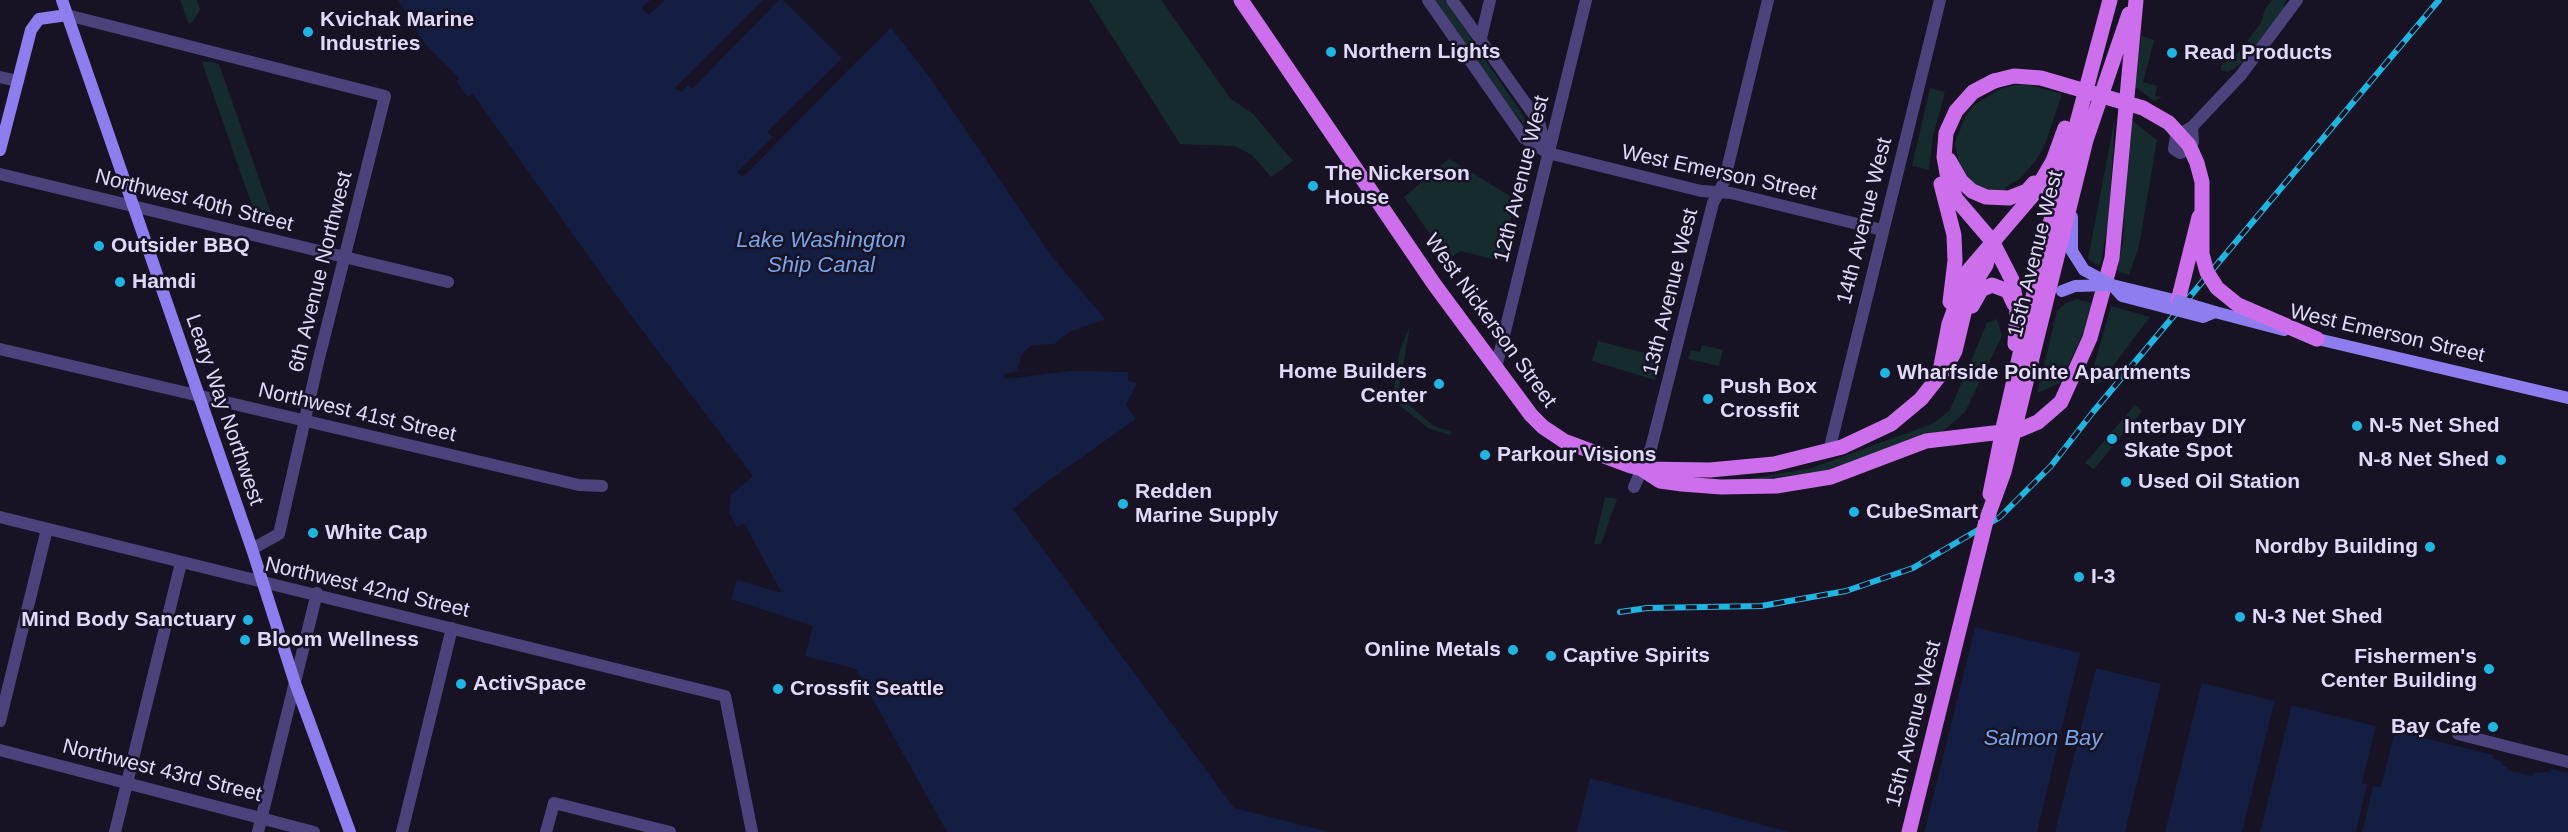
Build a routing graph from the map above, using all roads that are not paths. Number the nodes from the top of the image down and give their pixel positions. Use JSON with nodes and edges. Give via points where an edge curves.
{"nodes":[{"id":1,"x":62,"y":0,"type":"edge"},
{"id":2,"x":1241,"y":0,"type":"edge"},
{"id":3,"x":1428,"y":0,"type":"edge"},
{"id":4,"x":1452,"y":0,"type":"edge"},
{"id":5,"x":1490,"y":0,"type":"edge"},
{"id":6,"x":1586,"y":0,"type":"edge"},
{"id":7,"x":1768,"y":0,"type":"edge"},
{"id":8,"x":1940,"y":0,"type":"edge"},
{"id":9,"x":2110,"y":0,"type":"edge"},
{"id":10,"x":2135,"y":0,"type":"edge"},
{"id":11,"x":2297,"y":0,"type":"edge"},
{"id":12,"x":2289,"y":6,"type":"edge"},
{"id":13,"x":67,"y":15,"type":"junction"},
{"id":14,"x":2102,"y":30,"type":"junction"},
{"id":15,"x":1480,"y":42,"type":"junction"},
{"id":16,"x":0,"y":77,"type":"edge"},
{"id":17,"x":18,"y":81,"type":"junction"},
{"id":18,"x":2192,"y":127,"type":"dead end"},
{"id":19,"x":1945,"y":142,"type":"junction"},
{"id":20,"x":0,"y":150,"type":"edge"},
{"id":21,"x":1548,"y":153,"type":"junction"},
{"id":22,"x":2048,"y":170,"type":"junction"},
{"id":23,"x":0,"y":174,"type":"edge"},
{"id":24,"x":2075,"y":180,"type":"junction"},
{"id":25,"x":1718,"y":193,"type":"junction"},
{"id":26,"x":2203,"y":202,"type":"junction"},
{"id":27,"x":132,"y":205,"type":"junction"},
{"id":28,"x":1882,"y":230,"type":"junction"},
{"id":29,"x":1992,"y":241,"type":"junction"},
{"id":30,"x":345,"y":258,"type":"junction"},
{"id":31,"x":448,"y":282,"type":"dead end"},
{"id":32,"x":2112,"y":285,"type":"junction"},
{"id":33,"x":2178,"y":302,"type":"junction"},
{"id":34,"x":2215,"y":312,"type":"junction"},
{"id":35,"x":2017,"y":315,"type":"junction"},
{"id":36,"x":1956,"y":324,"type":"junction"},
{"id":37,"x":2040,"y":326,"type":"junction"},
{"id":38,"x":2317,"y":339,"type":"junction"},
{"id":39,"x":0,"y":349,"type":"edge"},
{"id":40,"x":2021,"y":360,"type":"junction"},
{"id":41,"x":1496,"y":368,"type":"junction"},
{"id":42,"x":199,"y":396,"type":"junction"},
{"id":43,"x":2568,"y":398,"type":"edge"},
{"id":44,"x":305,"y":422,"type":"junction"},
{"id":45,"x":1829,"y":451,"type":"junction"},
{"id":46,"x":1642,"y":469,"type":"junction"},
{"id":47,"x":602,"y":486,"type":"dead end"},
{"id":48,"x":1634,"y":487,"type":"dead end"},
{"id":49,"x":0,"y":517,"type":"edge"},
{"id":50,"x":1986,"y":521,"type":"junction"},
{"id":51,"x":46,"y":529,"type":"junction"},
{"id":52,"x":252,"y":549,"type":"junction"},
{"id":53,"x":181,"y":563,"type":"junction"},
{"id":54,"x":262,"y":584,"type":"junction"},
{"id":55,"x":317,"y":593,"type":"junction"},
{"id":56,"x":452,"y":628,"type":"junction"},
{"id":57,"x":295,"y":683,"type":"junction"},
{"id":58,"x":0,"y":721,"type":"edge"},
{"id":59,"x":2458,"y":734,"type":"dead end"},
{"id":60,"x":0,"y":750,"type":"edge"},
{"id":61,"x":2568,"y":762,"type":"edge"},
{"id":62,"x":127,"y":782,"type":"junction"},
{"id":63,"x":262,"y":817,"type":"junction"},
{"id":64,"x":115,"y":832,"type":"edge"},
{"id":65,"x":258,"y":832,"type":"edge"},
{"id":66,"x":314,"y":832,"type":"edge"},
{"id":67,"x":350,"y":832,"type":"edge"},
{"id":68,"x":402,"y":832,"type":"edge"},
{"id":69,"x":546,"y":832,"type":"edge"},
{"id":70,"x":670,"y":832,"type":"edge"},
{"id":71,"x":752,"y":832,"type":"edge"},
{"id":72,"x":1909,"y":832,"type":"edge"}],
"edges":[{"from":1,"to":13,"type":"main road","name":"Leary Way Northwest"},
{"from":2,"to":41,"type":"main road","name":"West Nickerson Street","via":[[1434,284]]},
{"from":3,"to":21,"type":"street","name":"West Emerson Street","via":[[1524,138]]},
{"from":4,"to":15,"type":"street"},
{"from":5,"to":15,"type":"street"},
{"from":6,"to":21,"type":"street","name":"12th Avenue West"},
{"from":7,"to":25,"type":"street","name":"13th Avenue West","via":[[1724,182]]},
{"from":8,"to":28,"type":"street","name":"14th Avenue West"},
{"from":9,"to":14,"type":"main road","name":"15th Avenue West"},
{"from":10,"to":24,"type":"main road","name":"15th Avenue West"},
{"from":10,"to":46,"type":"main road","via":[[2112,258],[2090,338],[2061,402],[2038,422],[2019,430],[1926,441],[1831,477],[1776,486],[1682,484],[1660,481]]},
{"from":11,"to":12,"type":"street"},
{"from":12,"to":18,"type":"street","via":[[2257,56]]},
{"from":13,"to":17,"type":"main road","via":[[39,19],[35,24]]},
{"from":13,"to":27,"type":"main road","name":"Leary Way Northwest"},
{"from":13,"to":30,"type":"street","name":"6th Avenue Northwest","via":[[384,96]]},
{"from":14,"to":22,"type":"main road"},
{"from":14,"to":40,"type":"main road","name":"15th Avenue West","via":[[2048,231]]},
{"from":15,"to":21,"type":"street","via":[[1539,122]]},
{"from":16,"to":17,"type":"street"},
{"from":17,"to":20,"type":"main road"},
{"from":19,"to":22,"type":"main road","via":[[1961,181],[1986,197],[2018,195]]},
{"from":19,"to":26,"type":"main road","bridge":true,"via":[[1959,106],[1973,93],[1994,81],[2014,76],[2041,78],[2161,117],[2183,137],[2193,154],[2200,172]]},
{"from":19,"to":29,"type":"main road","via":[[1946,172],[1953,193]]},
{"from":19,"to":36,"type":"main road","via":[[1940,162],[1941,184],[1955,253]]},
{"from":21,"to":25,"type":"street","name":"West Emerson Street"},
{"from":21,"to":41,"type":"street","name":"12th Avenue West"},
{"from":22,"to":29,"type":"main road","via":[[2028,201]]},
{"from":23,"to":27,"type":"street","name":"Northwest 40th Street"},
{"from":24,"to":32,"type":"main road","name":"West Emerson Street","bridge":true,"via":[[2072,251],[2084,270]]},
{"from":24,"to":37,"type":"main road","name":"15th Avenue West"},
{"from":25,"to":28,"type":"street","name":"West Emerson Street"},
{"from":25,"to":46,"type":"street","name":"13th Avenue West","via":[[1651,448]]},
{"from":26,"to":33,"type":"main road","bridge":true},
{"from":26,"to":38,"type":"main road","bridge":true,"via":[[2202,254],[2217,288],[2238,305]]},
{"from":27,"to":30,"type":"street","name":"Northwest 40th Street"},
{"from":27,"to":42,"type":"main road","name":"Leary Way Northwest"},
{"from":28,"to":45,"type":"street","name":"14th Avenue West"},
{"from":29,"to":35,"type":"main road","via":[[2012,280]]},
{"from":29,"to":36,"type":"main road","via":[[1968,271]]},
{"from":30,"to":31,"type":"street","name":"Northwest 40th Street"},
{"from":30,"to":44,"type":"street","name":"6th Avenue Northwest"},
{"from":32,"to":33,"type":"main road","name":"West Emerson Street"},
{"from":32,"to":34,"type":"main road","name":"West Emerson Street","bridge":true,"via":[[2122,296],[2164,308],[2203,317]]},
{"from":32,"to":37,"type":"main road","name":"West Emerson Street","bridge":true,"via":[[2075,286],[2062,291],[2048,306]]},
{"from":33,"to":34,"type":"main road","name":"West Emerson Street","bridge":true},
{"from":34,"to":38,"type":"main road","name":"West Emerson Street","bridge":true},
{"from":35,"to":36,"type":"main road","via":[[2008,291],[1992,285],[1977,294]]},
{"from":35,"to":40,"type":"main road"},
{"from":36,"to":45,"type":"main road","name":"West Nickerson Street","via":[[1939,376],[1922,399],[1891,424]]},
{"from":37,"to":40,"type":"main road","name":"15th Avenue West"},
{"from":38,"to":43,"type":"main road","name":"West Emerson Street"},
{"from":39,"to":42,"type":"street","name":"Northwest 41st Street"},
{"from":40,"to":50,"type":"main road","name":"15th Avenue West","bridge":true,"via":[[1993,470]]},
{"from":40,"to":50,"type":"main road","name":"15th Avenue West","bridge":true,"via":[[2004,472]]},
{"from":41,"to":46,"type":"main road","name":"West Nickerson Street","via":[[1542,427],[1586,451]]},
{"from":42,"to":44,"type":"street","name":"Northwest 41st Street"},
{"from":42,"to":52,"type":"main road","name":"Leary Way Northwest"},
{"from":44,"to":47,"type":"street","name":"Northwest 41st Street"},
{"from":44,"to":52,"type":"street","name":"6th Avenue Northwest","via":[[279,534]]},
{"from":45,"to":46,"type":"main road","name":"West Nickerson Street","via":[[1736,469]]},
{"from":46,"to":48,"type":"street","name":"13th Avenue West"},
{"from":49,"to":51,"type":"street","name":"Northwest 42nd Street"},
{"from":50,"to":72,"type":"main road","name":"15th Avenue West","bridge":true},
{"from":51,"to":53,"type":"street","name":"Northwest 42nd Street"},
{"from":51,"to":58,"type":"street"},
{"from":52,"to":54,"type":"main road","name":"Leary Way Northwest"},
{"from":53,"to":54,"type":"street","name":"Northwest 42nd Street"},
{"from":53,"to":62,"type":"street"},
{"from":54,"to":55,"type":"street","name":"Northwest 42nd Street"},
{"from":54,"to":57,"type":"main road","name":"Leary Way Northwest"},
{"from":55,"to":56,"type":"street","name":"Northwest 42nd Street"},
{"from":55,"to":57,"type":"street"},
{"from":56,"to":68,"type":"street"},
{"from":56,"to":71,"type":"street","name":"Northwest 42nd Street","via":[[725,696]]},
{"from":57,"to":63,"type":"street"},
{"from":57,"to":67,"type":"main road","name":"Leary Way Northwest"},
{"from":59,"to":61,"type":"street"},
{"from":60,"to":62,"type":"street","name":"Northwest 43rd Street"},
{"from":62,"to":63,"type":"street","name":"Northwest 43rd Street"},
{"from":62,"to":64,"type":"street"},
{"from":63,"to":65,"type":"street"},
{"from":63,"to":66,"type":"street","name":"Northwest 43rd Street"},
{"from":69,"to":70,"type":"street","via":[[554,803]]}]}
